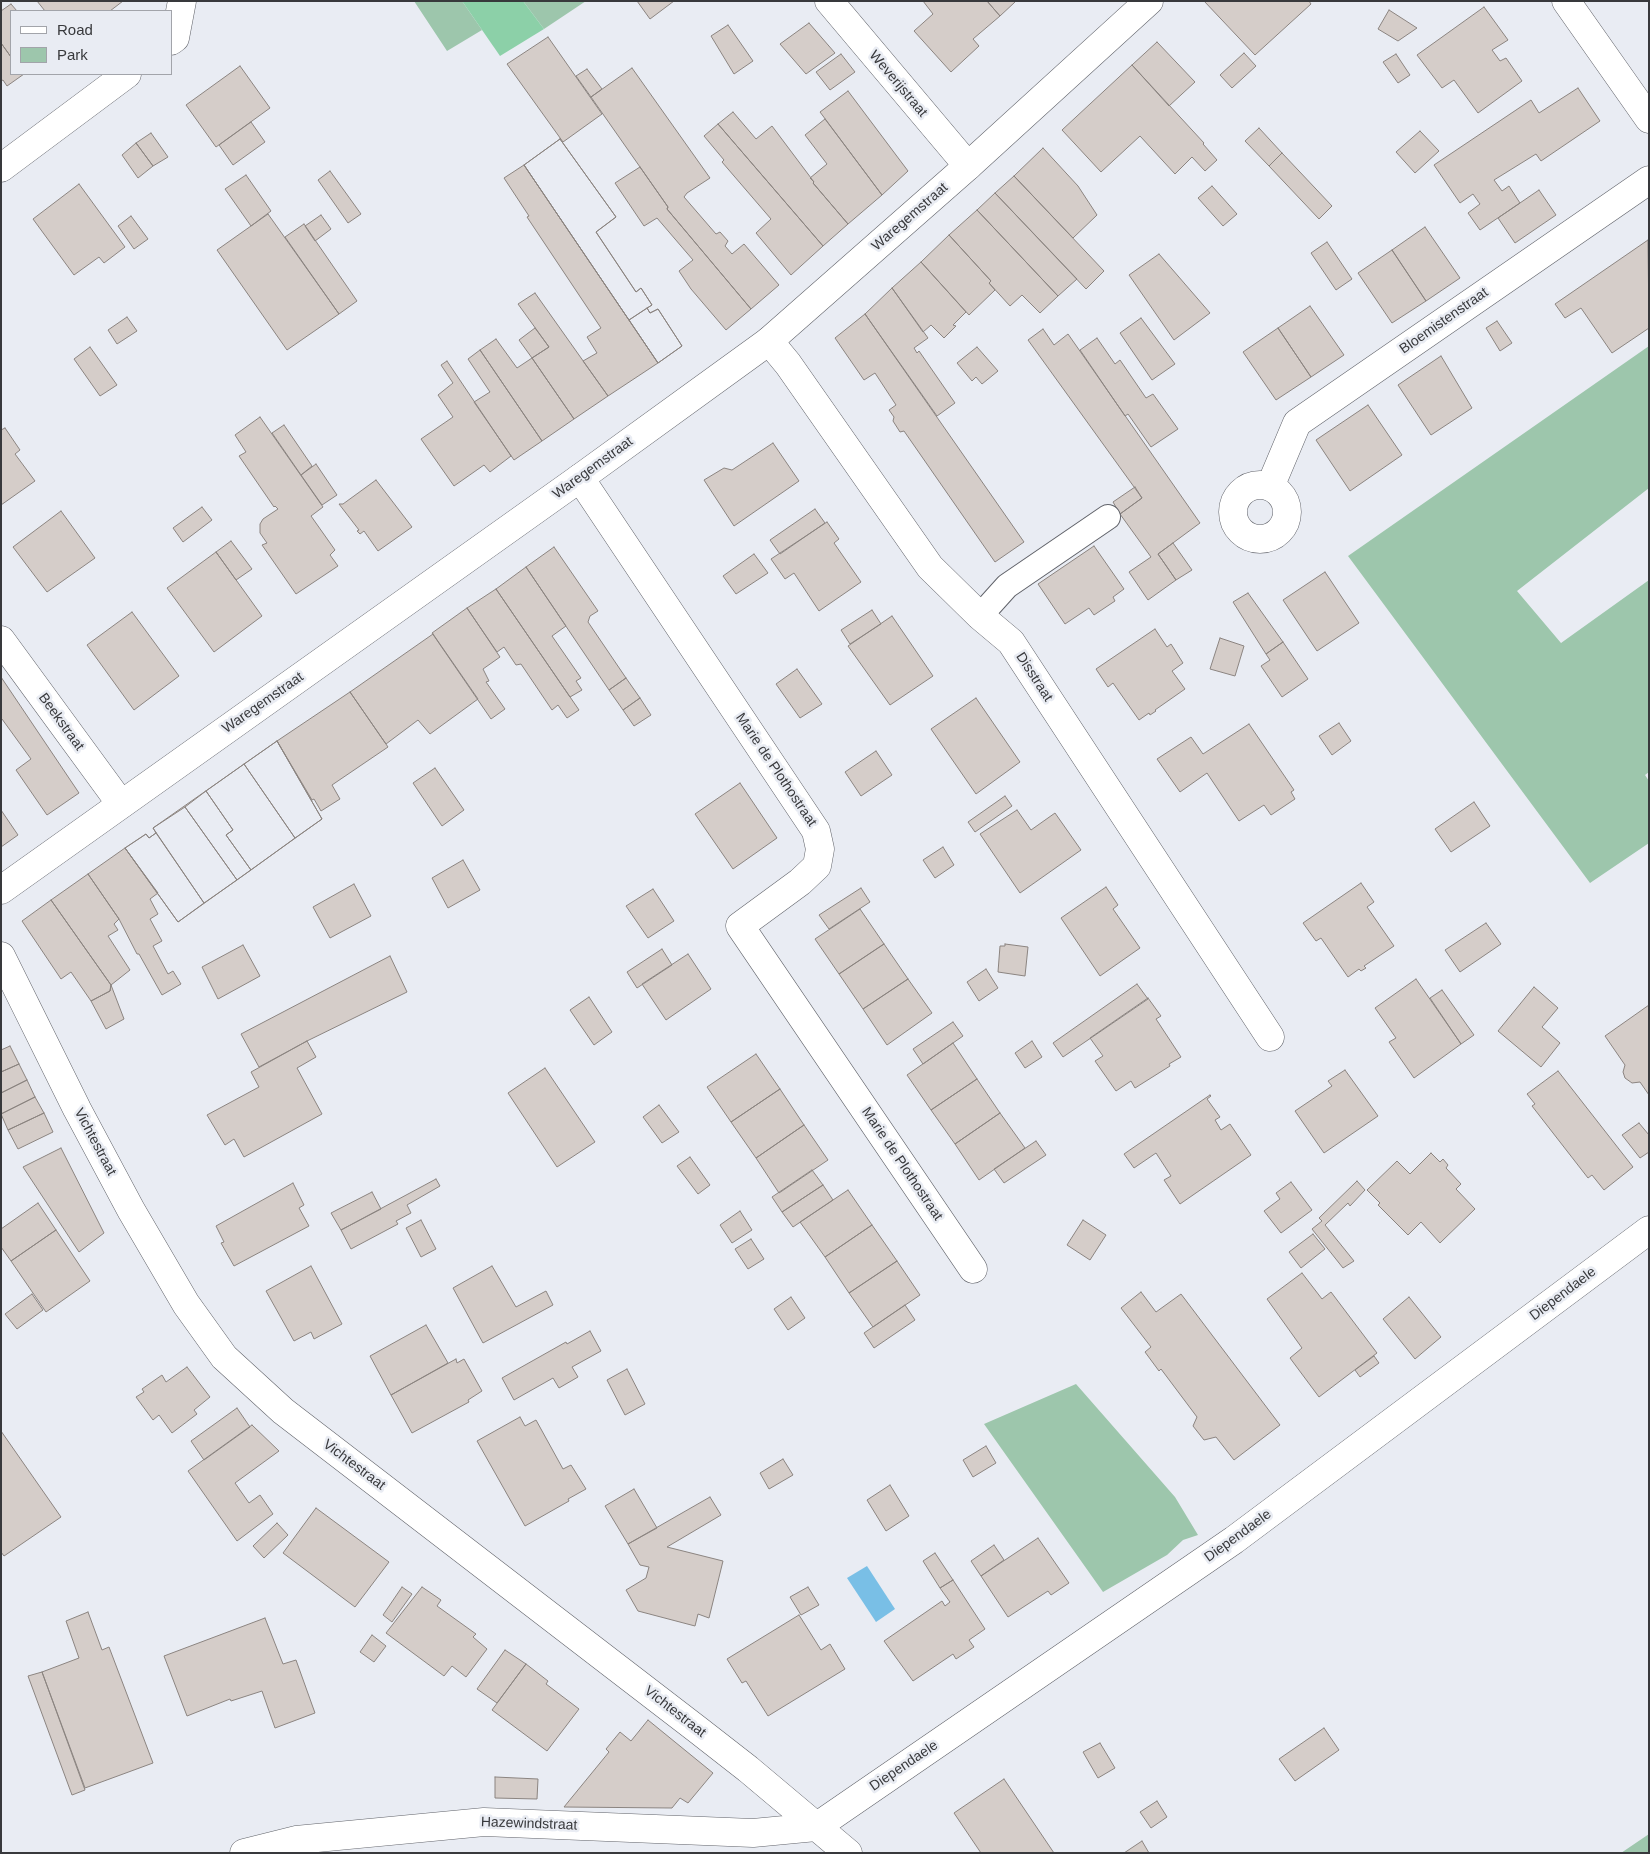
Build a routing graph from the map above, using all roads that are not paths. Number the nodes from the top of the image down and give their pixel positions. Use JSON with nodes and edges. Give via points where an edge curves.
{"nodes":[{"id":1,"x":182,"y":1,"type":"edge"},
{"id":2,"x":829,"y":1,"type":"edge"},
{"id":3,"x":1148,"y":1,"type":"edge"},
{"id":4,"x":1566,"y":1,"type":"edge"},
{"id":5,"x":172,"y":40,"type":"edge"},
{"id":6,"x":127,"y":75,"type":"edge"},
{"id":7,"x":1649,"y":119,"type":"edge"},
{"id":8,"x":968,"y":166,"type":"junction"},
{"id":9,"x":1,"y":168,"type":"edge"},
{"id":10,"x":1649,"y":180,"type":"edge"},
{"id":11,"x":768,"y":340,"type":"junction"},
{"id":12,"x":580,"y":478,"type":"junction"},
{"id":13,"x":1270,"y":487,"type":"dead end"},
{"id":14,"x":1108,"y":517,"type":"dead end"},
{"id":15,"x":980,"y":616,"type":"junction"},
{"id":16,"x":1,"y":640,"type":"edge"},
{"id":17,"x":121,"y":804,"type":"junction"},
{"id":18,"x":1,"y":890,"type":"edge"},
{"id":19,"x":1,"y":956,"type":"edge"},
{"id":20,"x":1270,"y":1037,"type":"dead end"},
{"id":21,"x":1649,"y":1230,"type":"edge"},
{"id":22,"x":973,"y":1269,"type":"dead end"},
{"id":23,"x":816,"y":1827,"type":"junction"},
{"id":24,"x":244,"y":1853,"type":"edge"},
{"id":25,"x":848,"y":1853,"type":"edge"}],
"edges":[{"from":1,"to":5,"type":"street"},
{"from":2,"to":8,"type":"street","name":"Weverijstraat"},
{"from":3,"to":8,"type":"street","name":"Waregemstraat"},
{"from":4,"to":7,"type":"street"},
{"from":6,"to":9,"type":"street"},
{"from":8,"to":11,"type":"street","name":"Waregemstraat"},
{"from":10,"to":13,"type":"street","name":"Bloemistenstraat","via":[[1297,423]]},
{"from":11,"to":12,"type":"street","name":"Waregemstraat"},
{"from":11,"to":15,"type":"street","name":"Disstraat","via":[[930,567]]},
{"from":12,"to":17,"type":"street","name":"Waregemstraat"},
{"from":12,"to":22,"type":"street","name":"Marie de Plothostraat","via":[[816,831],[820,849],[817,866],[740,926]]},
{"from":14,"to":15,"type":"lane","via":[[1007,586]]},
{"from":15,"to":20,"type":"street","name":"Disstraat","via":[[1011,642]]},
{"from":16,"to":17,"type":"street","name":"Beekstraat"},
{"from":17,"to":18,"type":"street","name":"Waregemstraat"},
{"from":19,"to":23,"type":"street","name":"Vichtestraat","via":[[131,1210],[186,1304],[224,1357],[283,1411],[705,1735]]},
{"from":21,"to":23,"type":"street","name":"Diependaele","via":[[1234,1540]]},
{"from":23,"to":24,"type":"street","name":"Hazewindstraat","via":[[753,1833],[484,1822],[296,1840]]},
{"from":23,"to":25,"type":"street","name":"Vichtestraat"}]}
